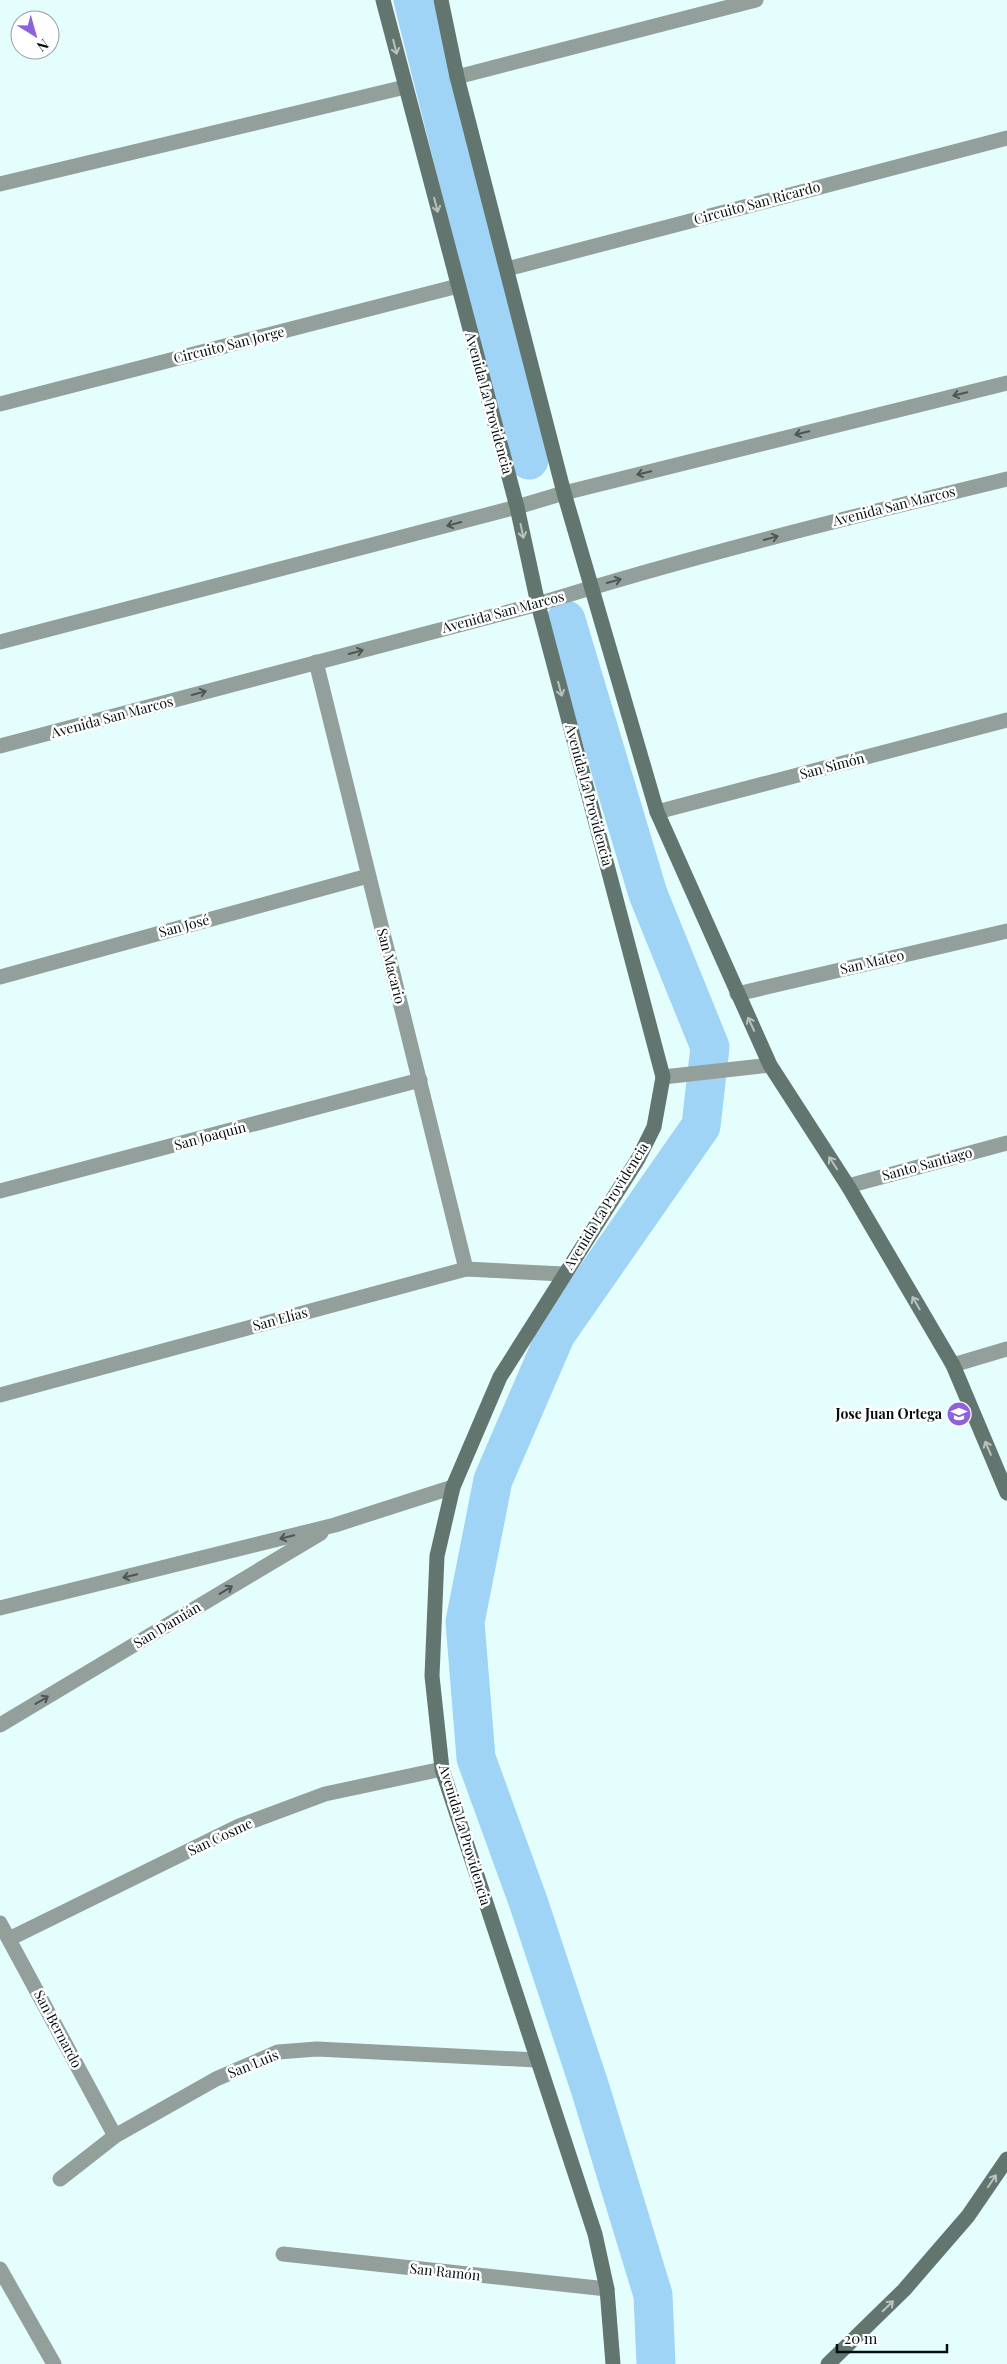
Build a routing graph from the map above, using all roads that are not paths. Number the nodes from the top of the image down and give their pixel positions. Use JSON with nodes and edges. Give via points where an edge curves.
{"nodes":[{"id":1,"x":383,"y":0,"type":"edge"},
{"id":2,"x":441,"y":0,"type":"edge"},
{"id":3,"x":756,"y":0,"type":"edge"},
{"id":4,"x":458,"y":77,"type":"junction"},
{"id":5,"x":405,"y":88,"type":"junction"},
{"id":6,"x":1007,"y":138,"type":"edge"},
{"id":7,"x":0,"y":184,"type":"edge"},
{"id":8,"x":507,"y":269,"type":"junction"},
{"id":9,"x":458,"y":286,"type":"junction"},
{"id":10,"x":1007,"y":382,"type":"edge"},
{"id":11,"x":0,"y":404,"type":"edge"},
{"id":12,"x":1007,"y":479,"type":"edge"},
{"id":13,"x":564,"y":492,"type":"junction"},
{"id":14,"x":517,"y":507,"type":"junction"},
{"id":15,"x":593,"y":587,"type":"junction"},
{"id":16,"x":538,"y":604,"type":"junction"},
{"id":17,"x":0,"y":642,"type":"edge"},
{"id":18,"x":316,"y":662,"type":"junction"},
{"id":19,"x":1007,"y":720,"type":"edge"},
{"id":20,"x":0,"y":746,"type":"edge"},
{"id":21,"x":658,"y":812,"type":"junction"},
{"id":22,"x":368,"y":876,"type":"junction"},
{"id":23,"x":1007,"y":931,"type":"edge"},
{"id":24,"x":0,"y":976,"type":"edge"},
{"id":25,"x":737,"y":994,"type":"junction"},
{"id":26,"x":770,"y":1065,"type":"junction"},
{"id":27,"x":663,"y":1077,"type":"junction"},
{"id":28,"x":420,"y":1080,"type":"junction"},
{"id":29,"x":1007,"y":1143,"type":"edge"},
{"id":30,"x":848,"y":1186,"type":"junction"},
{"id":31,"x":0,"y":1191,"type":"edge"},
{"id":32,"x":466,"y":1269,"type":"junction"},
{"id":33,"x":563,"y":1274,"type":"junction"},
{"id":34,"x":1007,"y":1349,"type":"edge"},
{"id":35,"x":953,"y":1365,"type":"junction"},
{"id":36,"x":0,"y":1395,"type":"edge"},
{"id":37,"x":452,"y":1487,"type":"junction"},
{"id":38,"x":1007,"y":1493,"type":"edge"},
{"id":39,"x":335,"y":1525,"type":"junction"},
{"id":40,"x":0,"y":1608,"type":"edge"},
{"id":41,"x":0,"y":1725,"type":"edge"},
{"id":42,"x":442,"y":1770,"type":"junction"},
{"id":43,"x":0,"y":1923,"type":"edge"},
{"id":44,"x":9,"y":1938,"type":"junction"},
{"id":45,"x":536,"y":2060,"type":"junction"},
{"id":46,"x":116,"y":2136,"type":"junction"},
{"id":47,"x":1007,"y":2159,"type":"edge"},
{"id":48,"x":60,"y":2178,"type":"dead end"},
{"id":49,"x":283,"y":2254,"type":"dead end"},
{"id":50,"x":0,"y":2269,"type":"edge"},
{"id":51,"x":607,"y":2289,"type":"junction"},
{"id":52,"x":54,"y":2364,"type":"edge"},
{"id":53,"x":613,"y":2364,"type":"edge"},
{"id":54,"x":828,"y":2364,"type":"edge"}],
"edges":[{"from":1,"to":5,"type":"street","name":"Avenida La Providencia","one_way":true},
{"from":2,"to":4,"type":"street"},
{"from":3,"to":4,"type":"street"},
{"from":4,"to":8,"type":"street"},
{"from":5,"to":7,"type":"street"},
{"from":5,"to":9,"type":"street","name":"Avenida La Providencia","one_way":true},
{"from":6,"to":8,"type":"street","name":"Circuito San Ricardo"},
{"from":8,"to":13,"type":"street"},
{"from":9,"to":11,"type":"street","name":"Circuito San Jorge"},
{"from":9,"to":14,"type":"street","name":"Avenida La Providencia"},
{"from":10,"to":13,"type":"street","one_way":true},
{"from":15,"to":12,"type":"street","name":"Avenida San Marcos","one_way":true,"via":[[832,521]]},
{"from":13,"to":14,"type":"street"},
{"from":13,"to":15,"type":"street"},
{"from":14,"to":16,"type":"street","name":"Avenida La Providencia","one_way":true},
{"from":14,"to":17,"type":"street","one_way":true},
{"from":15,"to":16,"type":"street","name":"Avenida San Marcos"},
{"from":15,"to":21,"type":"street"},
{"from":18,"to":16,"type":"street","name":"Avenida San Marcos","one_way":true},
{"from":16,"to":27,"type":"street","name":"Avenida La Providencia","one_way":true},
{"from":20,"to":18,"type":"street","name":"Avenida San Marcos","one_way":true},
{"from":18,"to":22,"type":"street","name":"San Macario"},
{"from":19,"to":21,"type":"street","name":"San Simón"},
{"from":21,"to":25,"type":"street"},
{"from":22,"to":24,"type":"street","name":"San José"},
{"from":22,"to":28,"type":"street","name":"San Macario"},
{"from":23,"to":25,"type":"street","name":"San Mateo"},
{"from":26,"to":25,"type":"street","one_way":true},
{"from":26,"to":27,"type":"street"},
{"from":30,"to":26,"type":"street","one_way":true},
{"from":27,"to":33,"type":"street","name":"Avenida La Providencia","via":[[654,1127],[638,1159]]},
{"from":28,"to":31,"type":"street","name":"San Joaquín"},
{"from":28,"to":32,"type":"street","name":"San Macario"},
{"from":29,"to":30,"type":"street","name":"Santo Santiago"},
{"from":35,"to":30,"type":"street","one_way":true},
{"from":32,"to":33,"type":"street","name":"San Elías"},
{"from":32,"to":36,"type":"street","name":"San Elías"},
{"from":33,"to":37,"type":"street","name":"Avenida La Providencia","via":[[500,1377]]},
{"from":34,"to":35,"type":"street"},
{"from":38,"to":35,"type":"street","one_way":true},
{"from":37,"to":39,"type":"street","name":"San Damián"},
{"from":37,"to":42,"type":"street","name":"Avenida La Providencia","via":[[436,1556],[432,1676]]},
{"from":39,"to":40,"type":"street","name":"San Damián","one_way":true},
{"from":41,"to":39,"type":"street","name":"San Damián","one_way":true},
{"from":42,"to":44,"type":"street","name":"San Cosme","via":[[325,1794],[239,1826]]},
{"from":42,"to":45,"type":"street","name":"Avenida La Providencia"},
{"from":43,"to":44,"type":"street","name":"San Bernardo"},
{"from":44,"to":46,"type":"street","name":"San Bernardo"},
{"from":45,"to":46,"type":"street","name":"San Luis","via":[[317,2049],[278,2052],[216,2079]]},
{"from":45,"to":51,"type":"street","name":"Avenida La Providencia","via":[[595,2234]]},
{"from":46,"to":48,"type":"street","name":"San Luis"},
{"from":54,"to":47,"type":"street","one_way":true,"via":[[904,2290],[968,2216]]},
{"from":49,"to":51,"type":"street","name":"San Ramón"},
{"from":50,"to":52,"type":"street"},
{"from":51,"to":53,"type":"street","name":"Avenida La Providencia"}]}
